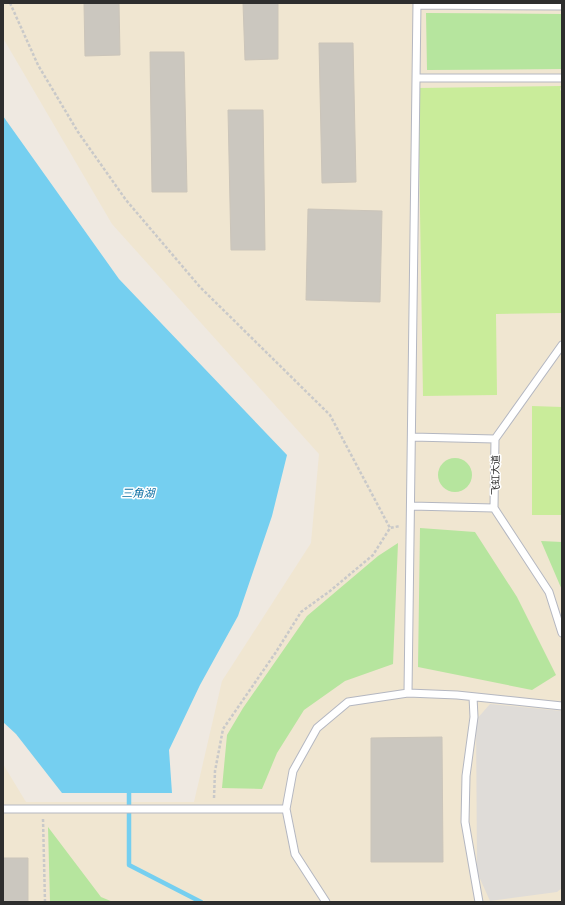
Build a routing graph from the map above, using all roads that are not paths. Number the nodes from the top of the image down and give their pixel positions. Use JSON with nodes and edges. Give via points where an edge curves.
{"nodes":[{"id":1,"x":417,"y":4,"type":"edge"},
{"id":2,"x":562,"y":6,"type":"edge"},
{"id":3,"x":417,"y":78,"type":"junction"},
{"id":4,"x":562,"y":78,"type":"edge"},
{"id":5,"x":562,"y":345,"type":"edge"},
{"id":6,"x":412,"y":437,"type":"junction"},
{"id":7,"x":495,"y":439,"type":"junction"},
{"id":8,"x":411,"y":506,"type":"junction"},
{"id":9,"x":494,"y":508,"type":"junction"},
{"id":10,"x":562,"y":630,"type":"edge"},
{"id":11,"x":408,"y":693,"type":"junction"},
{"id":12,"x":473,"y":697,"type":"junction"},
{"id":13,"x":562,"y":706,"type":"edge"},
{"id":14,"x":4,"y":809,"type":"edge"},
{"id":15,"x":286,"y":809,"type":"junction"},
{"id":16,"x":326,"y":902,"type":"edge"},
{"id":17,"x":479,"y":902,"type":"edge"}],
"edges":[{"from":1,"to":2,"type":"lane"},
{"from":1,"to":3,"type":"lane"},
{"from":3,"to":4,"type":"lane"},
{"from":3,"to":6,"type":"lane"},
{"from":5,"to":7,"type":"lane"},
{"from":6,"to":7,"type":"lane"},
{"from":6,"to":8,"type":"lane"},
{"from":7,"to":9,"type":"lane","name":"飞虹大道"},
{"from":8,"to":9,"type":"lane"},
{"from":8,"to":11,"type":"lane"},
{"from":9,"to":10,"type":"lane","name":"飞虹大道","via":[[549,592]]},
{"from":11,"to":12,"type":"lane"},
{"from":11,"to":15,"type":"lane","via":[[348,702],[317,728],[293,771]]},
{"from":12,"to":13,"type":"lane"},
{"from":12,"to":17,"type":"lane","via":[[474,717],[466,776],[465,822]]},
{"from":14,"to":15,"type":"lane"},
{"from":15,"to":16,"type":"lane","via":[[295,854]]}]}
